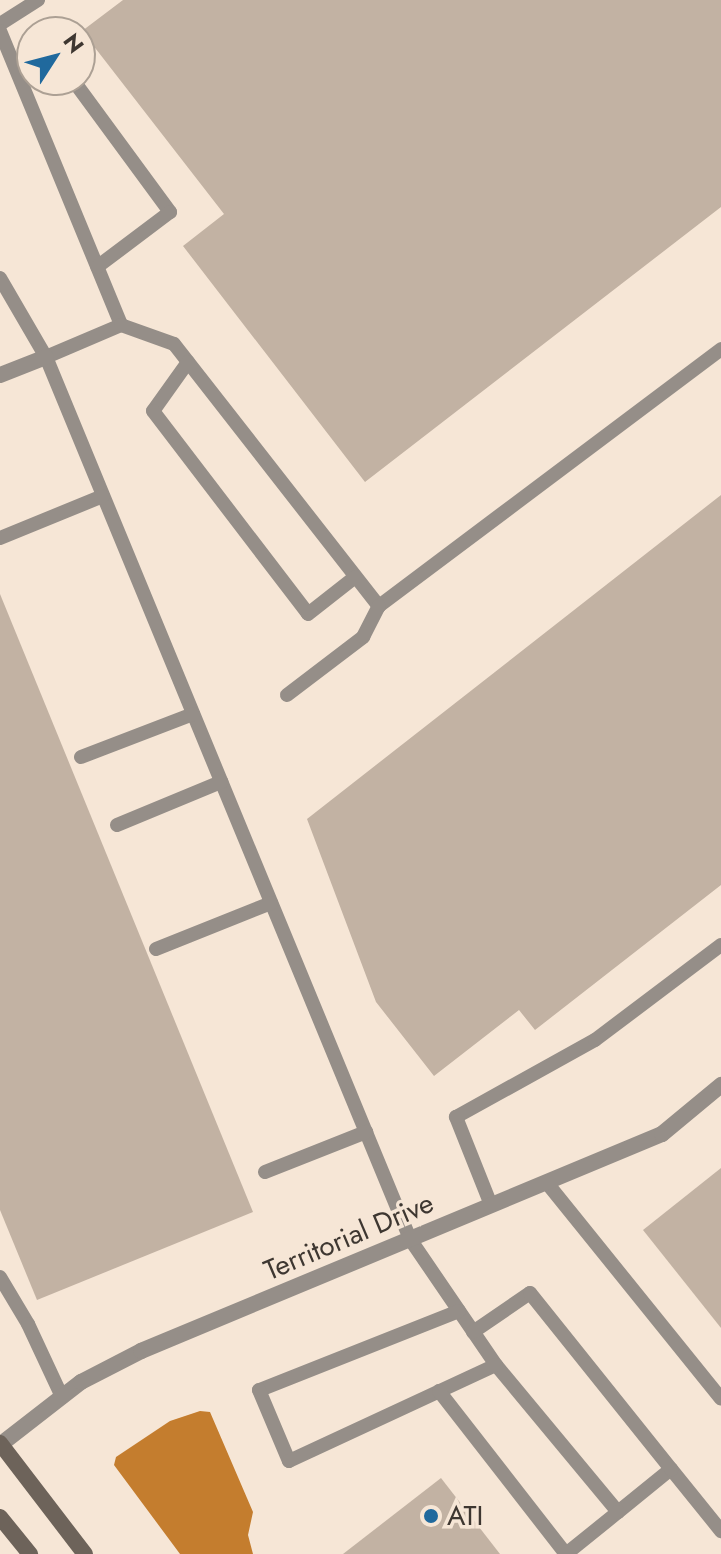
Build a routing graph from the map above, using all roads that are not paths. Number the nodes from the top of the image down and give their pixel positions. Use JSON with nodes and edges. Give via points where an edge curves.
{"nodes":[{"id":1,"x":38,"y":0,"type":"edge"},
{"id":2,"x":0,"y":24,"type":"edge"},
{"id":3,"x":0,"y":31,"type":"edge"},
{"id":4,"x":16,"y":61,"type":"edge"},
{"id":5,"x":32,"y":96,"type":"edge"},
{"id":6,"x":85,"y":96,"type":"edge"},
{"id":7,"x":97,"y":267,"type":"junction"},
{"id":8,"x":0,"y":278,"type":"edge"},
{"id":9,"x":121,"y":325,"type":"junction"},
{"id":10,"x":721,"y":349,"type":"edge"},
{"id":11,"x":46,"y":357,"type":"junction"},
{"id":12,"x":188,"y":362,"type":"junction"},
{"id":13,"x":0,"y":375,"type":"edge"},
{"id":14,"x":103,"y":496,"type":"junction"},
{"id":15,"x":0,"y":538,"type":"edge"},
{"id":16,"x":355,"y":577,"type":"junction"},
{"id":17,"x":379,"y":606,"type":"junction"},
{"id":18,"x":287,"y":695,"type":"dead end"},
{"id":19,"x":193,"y":714,"type":"junction"},
{"id":20,"x":81,"y":757,"type":"dead end"},
{"id":21,"x":221,"y":782,"type":"junction"},
{"id":22,"x":117,"y":825,"type":"dead end"},
{"id":23,"x":271,"y":903,"type":"junction"},
{"id":24,"x":721,"y":945,"type":"edge"},
{"id":25,"x":156,"y":949,"type":"dead end"},
{"id":26,"x":721,"y":1085,"type":"edge"},
{"id":27,"x":366,"y":1132,"type":"junction"},
{"id":28,"x":265,"y":1172,"type":"dead end"},
{"id":29,"x":547,"y":1183,"type":"junction"},
{"id":30,"x":491,"y":1205,"type":"junction"},
{"id":31,"x":410,"y":1239,"type":"junction"},
{"id":32,"x":0,"y":1277,"type":"edge"},
{"id":33,"x":459,"y":1311,"type":"junction"},
{"id":34,"x":473,"y":1332,"type":"junction"},
{"id":35,"x":496,"y":1365,"type":"junction"},
{"id":36,"x":439,"y":1391,"type":"junction"},
{"id":37,"x":62,"y":1397,"type":"junction"},
{"id":38,"x":721,"y":1399,"type":"edge"},
{"id":39,"x":0,"y":1444,"type":"edge"},
{"id":40,"x":671,"y":1469,"type":"junction"},
{"id":41,"x":618,"y":1512,"type":"junction"},
{"id":42,"x":0,"y":1517,"type":"edge"},
{"id":43,"x":721,"y":1531,"type":"edge"},
{"id":44,"x":30,"y":1554,"type":"edge"},
{"id":45,"x":85,"y":1554,"type":"edge"}],
"edges":[{"from":1,"to":2,"type":"lane"},
{"from":3,"to":4,"type":"lane"},
{"from":5,"to":7,"type":"lane"},
{"from":6,"to":7,"type":"lane","via":[[170,212]]},
{"from":7,"to":9,"type":"lane"},
{"from":8,"to":11,"type":"lane"},
{"from":9,"to":11,"type":"lane"},
{"from":9,"to":12,"type":"lane","via":[[174,344]]},
{"from":10,"to":17,"type":"lane"},
{"from":11,"to":13,"type":"street"},
{"from":11,"to":14,"type":"lane"},
{"from":12,"to":16,"type":"lane"},
{"from":12,"to":16,"type":"lane","via":[[153,411],[308,614]]},
{"from":14,"to":15,"type":"lane"},
{"from":14,"to":19,"type":"lane"},
{"from":16,"to":17,"type":"lane"},
{"from":17,"to":18,"type":"lane","via":[[363,637]]},
{"from":19,"to":20,"type":"lane"},
{"from":19,"to":21,"type":"lane"},
{"from":21,"to":22,"type":"lane"},
{"from":21,"to":23,"type":"lane"},
{"from":23,"to":25,"type":"lane"},
{"from":23,"to":27,"type":"lane"},
{"from":24,"to":30,"type":"lane","via":[[595,1040],[456,1117]]},
{"from":26,"to":29,"type":"street","name":"Territorial Drive","via":[[662,1134]]},
{"from":27,"to":28,"type":"lane"},
{"from":27,"to":31,"type":"lane"},
{"from":29,"to":30,"type":"street","name":"Territorial Drive"},
{"from":29,"to":38,"type":"lane"},
{"from":30,"to":31,"type":"street","name":"Territorial Drive"},
{"from":31,"to":33,"type":"lane"},
{"from":31,"to":37,"type":"street","name":"Territorial Drive","via":[[141,1351]]},
{"from":32,"to":37,"type":"lane"},
{"from":33,"to":34,"type":"lane"},
{"from":33,"to":36,"type":"lane","via":[[259,1390],[289,1461]]},
{"from":34,"to":35,"type":"lane"},
{"from":34,"to":40,"type":"lane","via":[[530,1293]]},
{"from":35,"to":36,"type":"lane"},
{"from":35,"to":41,"type":"lane"},
{"from":36,"to":41,"type":"lane","via":[[566,1554]]},
{"from":37,"to":39,"type":"street","name":"Territorial Drive"},
{"from":39,"to":45,"type":"street"},
{"from":40,"to":41,"type":"lane"},
{"from":40,"to":43,"type":"lane"},
{"from":42,"to":44,"type":"street"}]}
